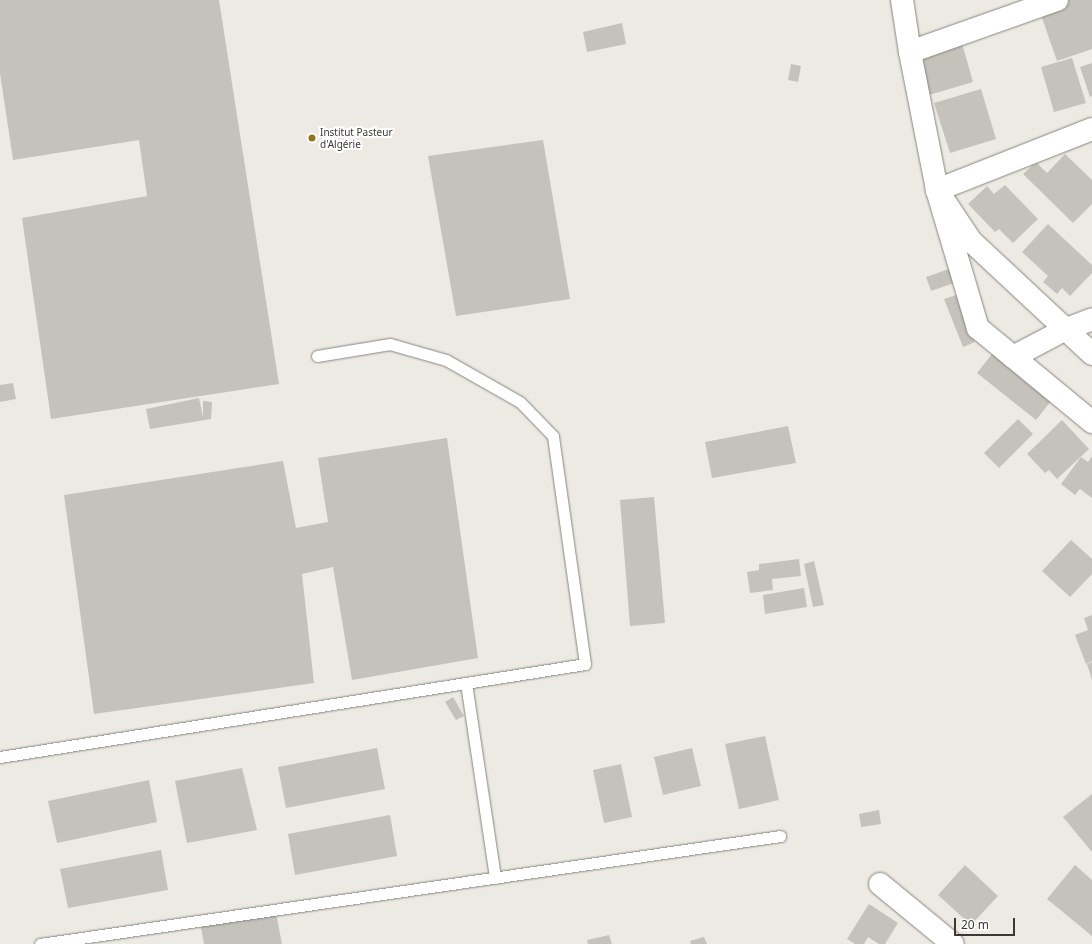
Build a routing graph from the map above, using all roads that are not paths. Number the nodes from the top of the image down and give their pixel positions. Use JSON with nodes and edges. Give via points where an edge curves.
{"nodes":[{"id":1,"x":902,"y":0,"type":"edge"},
{"id":2,"x":1057,"y":0,"type":"edge"},
{"id":3,"x":910,"y":52,"type":"junction"},
{"id":4,"x":1092,"y":129,"type":"edge"},
{"id":5,"x":937,"y":190,"type":"junction"},
{"id":6,"x":1092,"y":319,"type":"edge"},
{"id":7,"x":1064,"y":330,"type":"junction"},
{"id":8,"x":1092,"y":354,"type":"edge"},
{"id":9,"x":317,"y":356,"type":"dead end"},
{"id":10,"x":1013,"y":357,"type":"junction"},
{"id":11,"x":1092,"y":422,"type":"edge"},
{"id":12,"x":466,"y":683,"type":"junction"},
{"id":13,"x":0,"y":757,"type":"edge"},
{"id":14,"x":780,"y":836,"type":"dead end"},
{"id":15,"x":495,"y":878,"type":"junction"},
{"id":16,"x":880,"y":884,"type":"dead end"},
{"id":17,"x":40,"y":944,"type":"edge"},
{"id":18,"x":953,"y":944,"type":"edge"}],
"edges":[{"from":1,"to":3,"type":"street"},
{"from":2,"to":3,"type":"street"},
{"from":3,"to":5,"type":"street"},
{"from":4,"to":5,"type":"street"},
{"from":5,"to":7,"type":"street","via":[[971,241]]},
{"from":5,"to":10,"type":"street","via":[[978,328]]},
{"from":6,"to":7,"type":"street"},
{"from":7,"to":8,"type":"street"},
{"from":7,"to":10,"type":"street"},
{"from":9,"to":12,"type":"lane","via":[[390,344],[446,360],[520,402],[553,436],[585,664]]},
{"from":10,"to":11,"type":"street"},
{"from":12,"to":13,"type":"lane"},
{"from":12,"to":15,"type":"lane"},
{"from":14,"to":15,"type":"lane"},
{"from":15,"to":17,"type":"lane"},
{"from":16,"to":18,"type":"street"}]}
